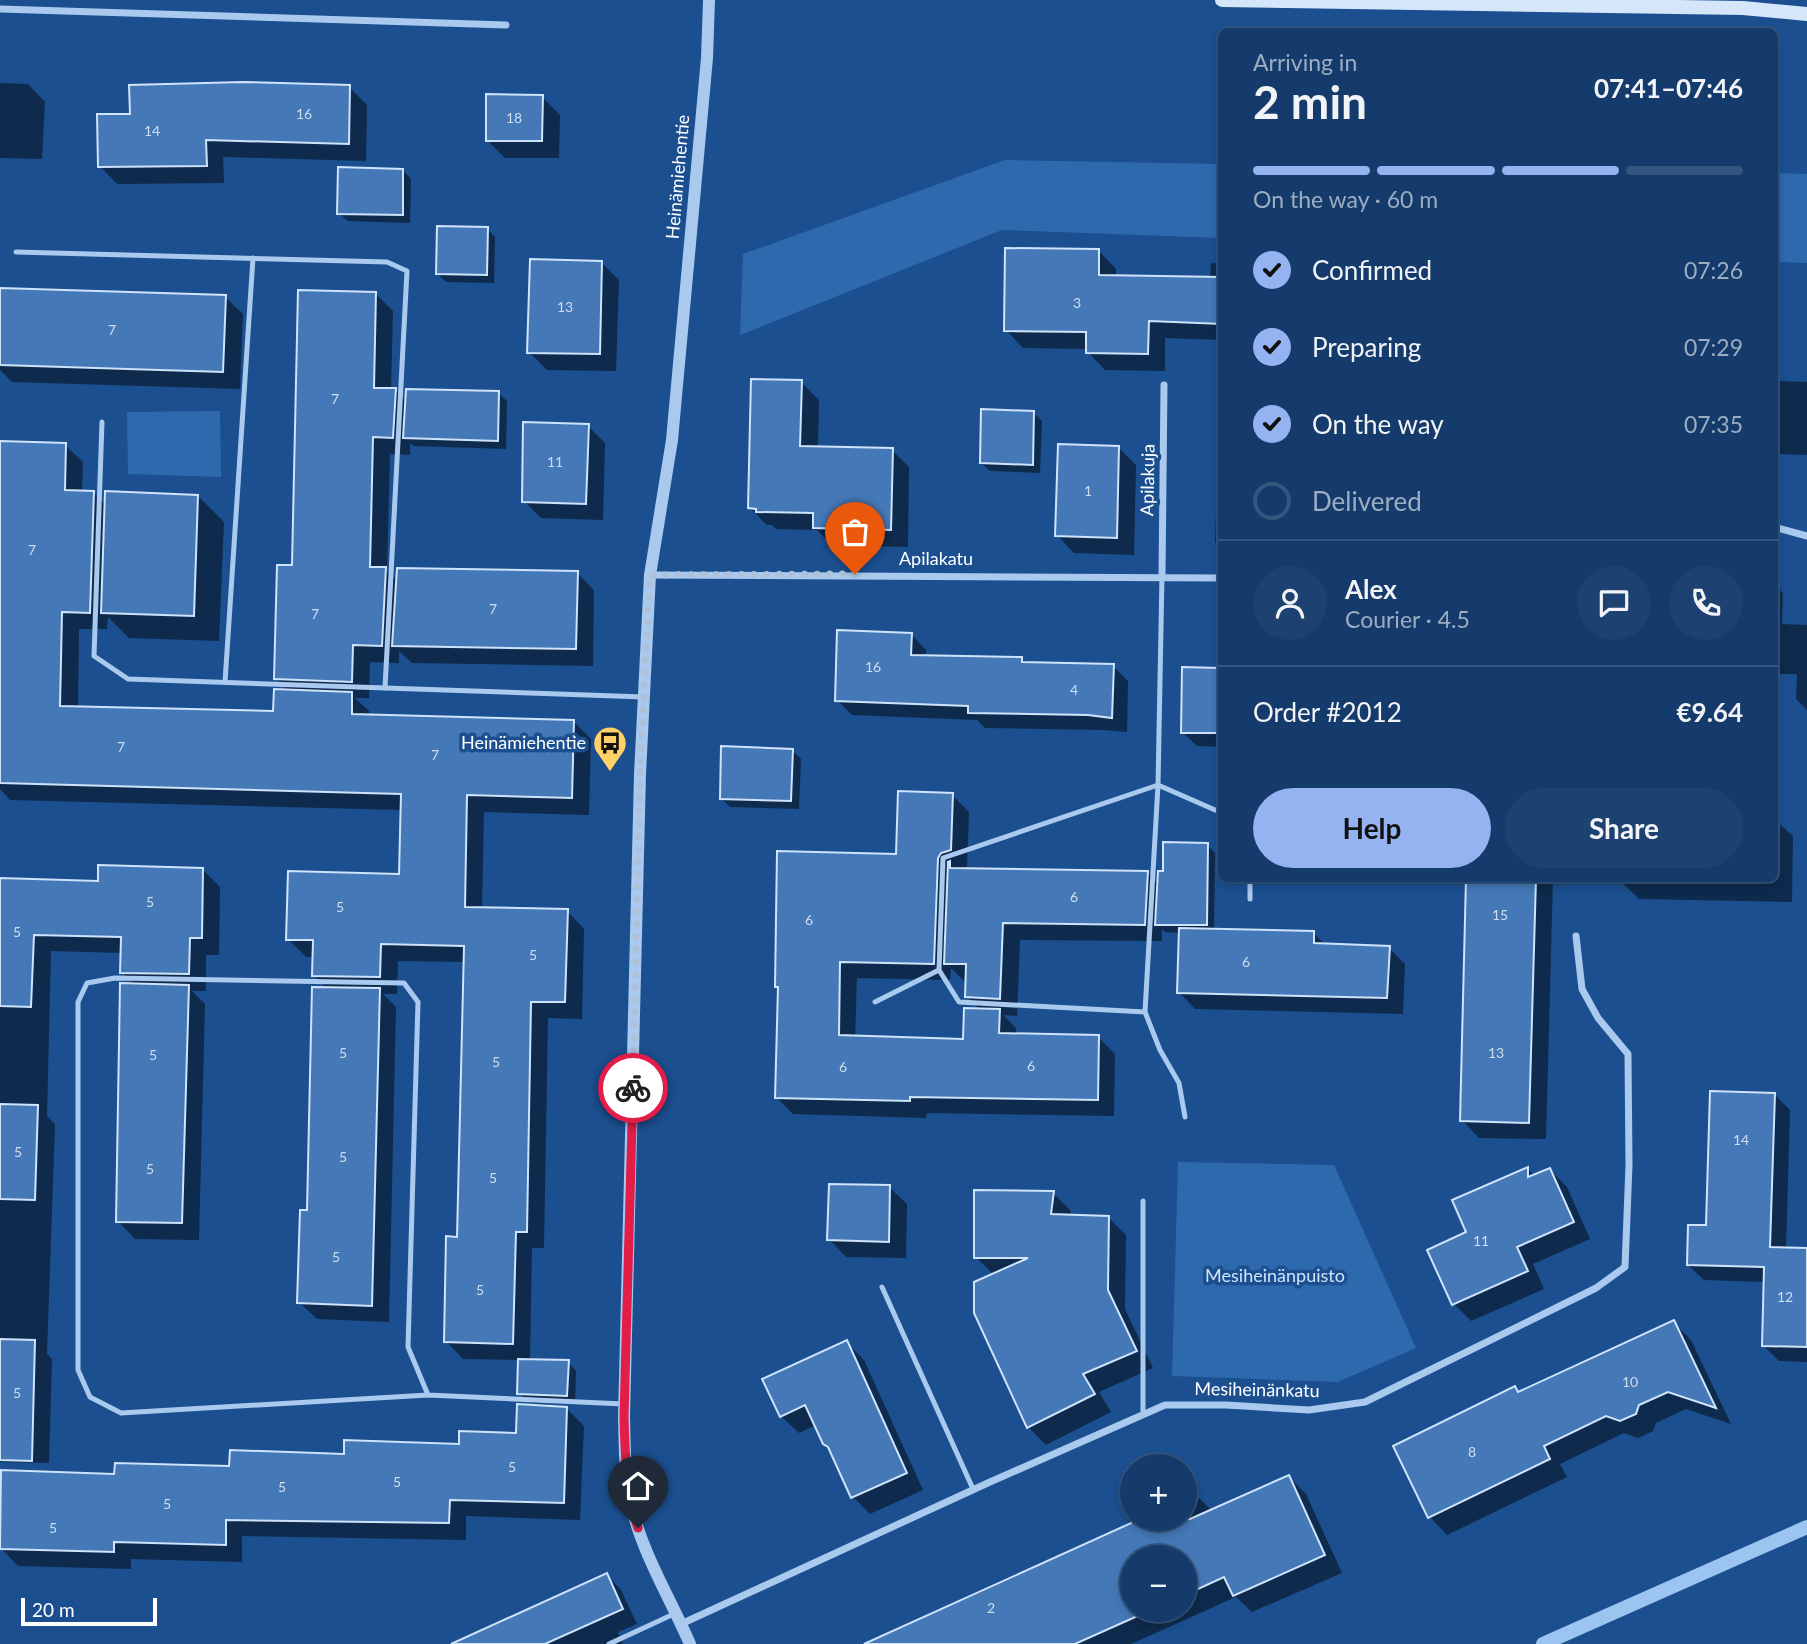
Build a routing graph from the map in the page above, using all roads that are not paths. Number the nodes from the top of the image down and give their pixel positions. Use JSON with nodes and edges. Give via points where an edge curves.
{"nodes":[{"id":1,"x":709,"y":0,"type":"edge"},
{"id":2,"x":1223,"y":0,"type":"edge"},
{"id":3,"x":1695,"y":0,"type":"edge"},
{"id":4,"x":0,"y":9,"type":"edge"},
{"id":5,"x":1743,"y":9,"type":"junction"},
{"id":6,"x":1807,"y":14,"type":"edge"},
{"id":7,"x":506,"y":25,"type":"dead end"},
{"id":8,"x":16,"y":252,"type":"dead end"},
{"id":9,"x":253,"y":258,"type":"junction"},
{"id":10,"x":1164,"y":385,"type":"dead end"},
{"id":11,"x":102,"y":422,"type":"dead end"},
{"id":12,"x":1778,"y":528,"type":"edge"},
{"id":13,"x":1807,"y":536,"type":"edge"},
{"id":14,"x":650,"y":575,"type":"junction"},
{"id":15,"x":1162,"y":576,"type":"junction"},
{"id":16,"x":1218,"y":578,"type":"edge"},
{"id":17,"x":225,"y":682,"type":"junction"},
{"id":18,"x":385,"y":688,"type":"junction"},
{"id":19,"x":644,"y":697,"type":"junction"},
{"id":20,"x":1158,"y":785,"type":"junction"},
{"id":21,"x":1218,"y":811,"type":"edge"},
{"id":22,"x":1250,"y":882,"type":"edge"},
{"id":23,"x":1250,"y":899,"type":"dead end"},
{"id":24,"x":1576,"y":936,"type":"dead end"},
{"id":25,"x":939,"y":970,"type":"junction"},
{"id":26,"x":875,"y":1002,"type":"dead end"},
{"id":27,"x":1145,"y":1012,"type":"junction"},
{"id":28,"x":1185,"y":1117,"type":"dead end"},
{"id":29,"x":1143,"y":1201,"type":"dead end"},
{"id":30,"x":882,"y":1287,"type":"dead end"},
{"id":31,"x":428,"y":1395,"type":"junction"},
{"id":32,"x":624,"y":1404,"type":"junction"},
{"id":33,"x":1143,"y":1415,"type":"junction"},
{"id":34,"x":973,"y":1489,"type":"junction"},
{"id":35,"x":679,"y":1618,"type":"junction"},
{"id":36,"x":609,"y":1644,"type":"edge"},
{"id":37,"x":690,"y":1644,"type":"edge"}],
"edges":[{"from":1,"to":14,"type":"street","name":"Heinämiehentie","via":[[672,440]]},
{"from":2,"to":5,"type":"main road"},
{"from":3,"to":5,"type":"main road"},
{"from":4,"to":7,"type":"street"},
{"from":5,"to":6,"type":"main road"},
{"from":8,"to":9,"type":"lane"},
{"from":9,"to":17,"type":"lane"},
{"from":9,"to":18,"type":"lane","via":[[387,262],[407,271]]},
{"from":10,"to":15,"type":"street","name":"Apilakuja"},
{"from":11,"to":17,"type":"lane","via":[[93,656],[128,679]]},
{"from":12,"to":13,"type":"street"},
{"from":14,"to":15,"type":"street","name":"Apilakatu"},
{"from":14,"to":19,"type":"street","name":"Heinämiehentie"},
{"from":15,"to":16,"type":"street","name":"Apilakatu"},
{"from":15,"to":20,"type":"lane"},
{"from":17,"to":18,"type":"lane"},
{"from":18,"to":19,"type":"lane"},
{"from":19,"to":32,"type":"street","name":"Heinämiehentie"},
{"from":20,"to":21,"type":"lane"},
{"from":20,"to":25,"type":"lane","via":[[943,858]]},
{"from":20,"to":27,"type":"lane"},
{"from":22,"to":23,"type":"lane"},
{"from":24,"to":33,"type":"street","name":"Mesiheinänkatu","via":[[1582,989],[1598,1018],[1628,1054],[1625,1267],[1588,1292],[1365,1402],[1309,1410],[1165,1405]]},
{"from":25,"to":26,"type":"lane"},
{"from":25,"to":27,"type":"lane","via":[[959,1002]]},
{"from":27,"to":28,"type":"lane","via":[[1179,1083]]},
{"from":29,"to":33,"type":"lane"},
{"from":30,"to":34,"type":"lane"},
{"from":31,"to":31,"type":"lane","via":[[121,1413],[90,1397],[78,1370],[78,1002],[87,983],[115,978],[404,983],[418,1002],[408,1347]]},
{"from":31,"to":32,"type":"lane"},
{"from":32,"to":35,"type":"street","name":"Heinämiehentie","via":[[632,1508],[645,1548]]},
{"from":33,"to":34,"type":"street","name":"Mesiheinänkatu"},
{"from":34,"to":35,"type":"street","name":"Mesiheinänkatu"},
{"from":35,"to":36,"type":"lane"},
{"from":35,"to":37,"type":"street","name":"Heinämiehentie"}]}
